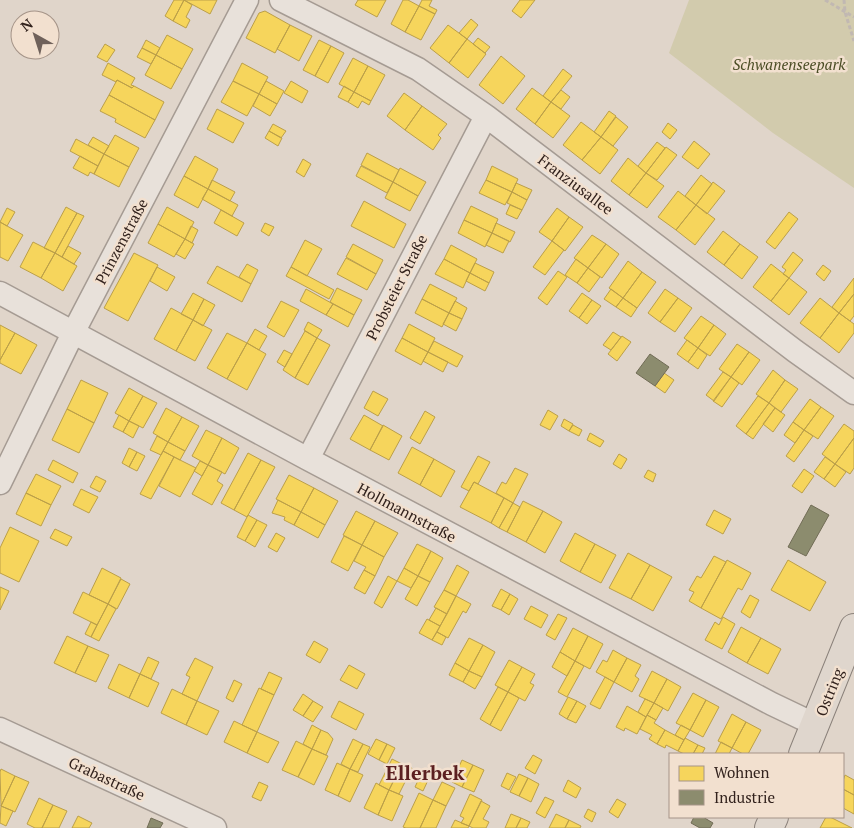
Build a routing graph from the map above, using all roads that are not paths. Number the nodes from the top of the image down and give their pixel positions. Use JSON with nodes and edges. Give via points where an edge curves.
{"nodes":[{"id":1,"x":247,"y":0,"type":"edge"},
{"id":2,"x":281,"y":0,"type":"edge"},
{"id":3,"x":486,"y":116,"type":"junction"},
{"id":4,"x":0,"y":293,"type":"edge"},
{"id":5,"x":73,"y":333,"type":"junction"},
{"id":6,"x":854,"y":393,"type":"edge"},
{"id":7,"x":308,"y":459,"type":"junction"},
{"id":8,"x":0,"y":483,"type":"edge"},
{"id":9,"x":854,"y":628,"type":"edge"},
{"id":10,"x":816,"y":725,"type":"junction"},
{"id":11,"x":0,"y":729,"type":"edge"},
{"id":12,"x":803,"y":753,"type":"edge"},
{"id":13,"x":214,"y":828,"type":"edge"}],
"edges":[{"from":1,"to":5,"type":"street","name":"Prinzenstraße"},
{"from":2,"to":3,"type":"street","name":"Franziusallee","via":[[418,69]]},
{"from":3,"to":6,"type":"street","name":"Franziusallee"},
{"from":3,"to":7,"type":"street","name":"Probsteier Straße"},
{"from":4,"to":5,"type":"street","name":"Hollmannstraße"},
{"from":5,"to":7,"type":"street","name":"Hollmannstraße"},
{"from":5,"to":8,"type":"street","name":"Prinzenstraße"},
{"from":7,"to":10,"type":"street","name":"Hollmannstraße"},
{"from":9,"to":10,"type":"main road","name":"Ostring"},
{"from":10,"to":12,"type":"main road","name":"Ostring"},
{"from":11,"to":13,"type":"street","name":"Grabastraße"}]}
